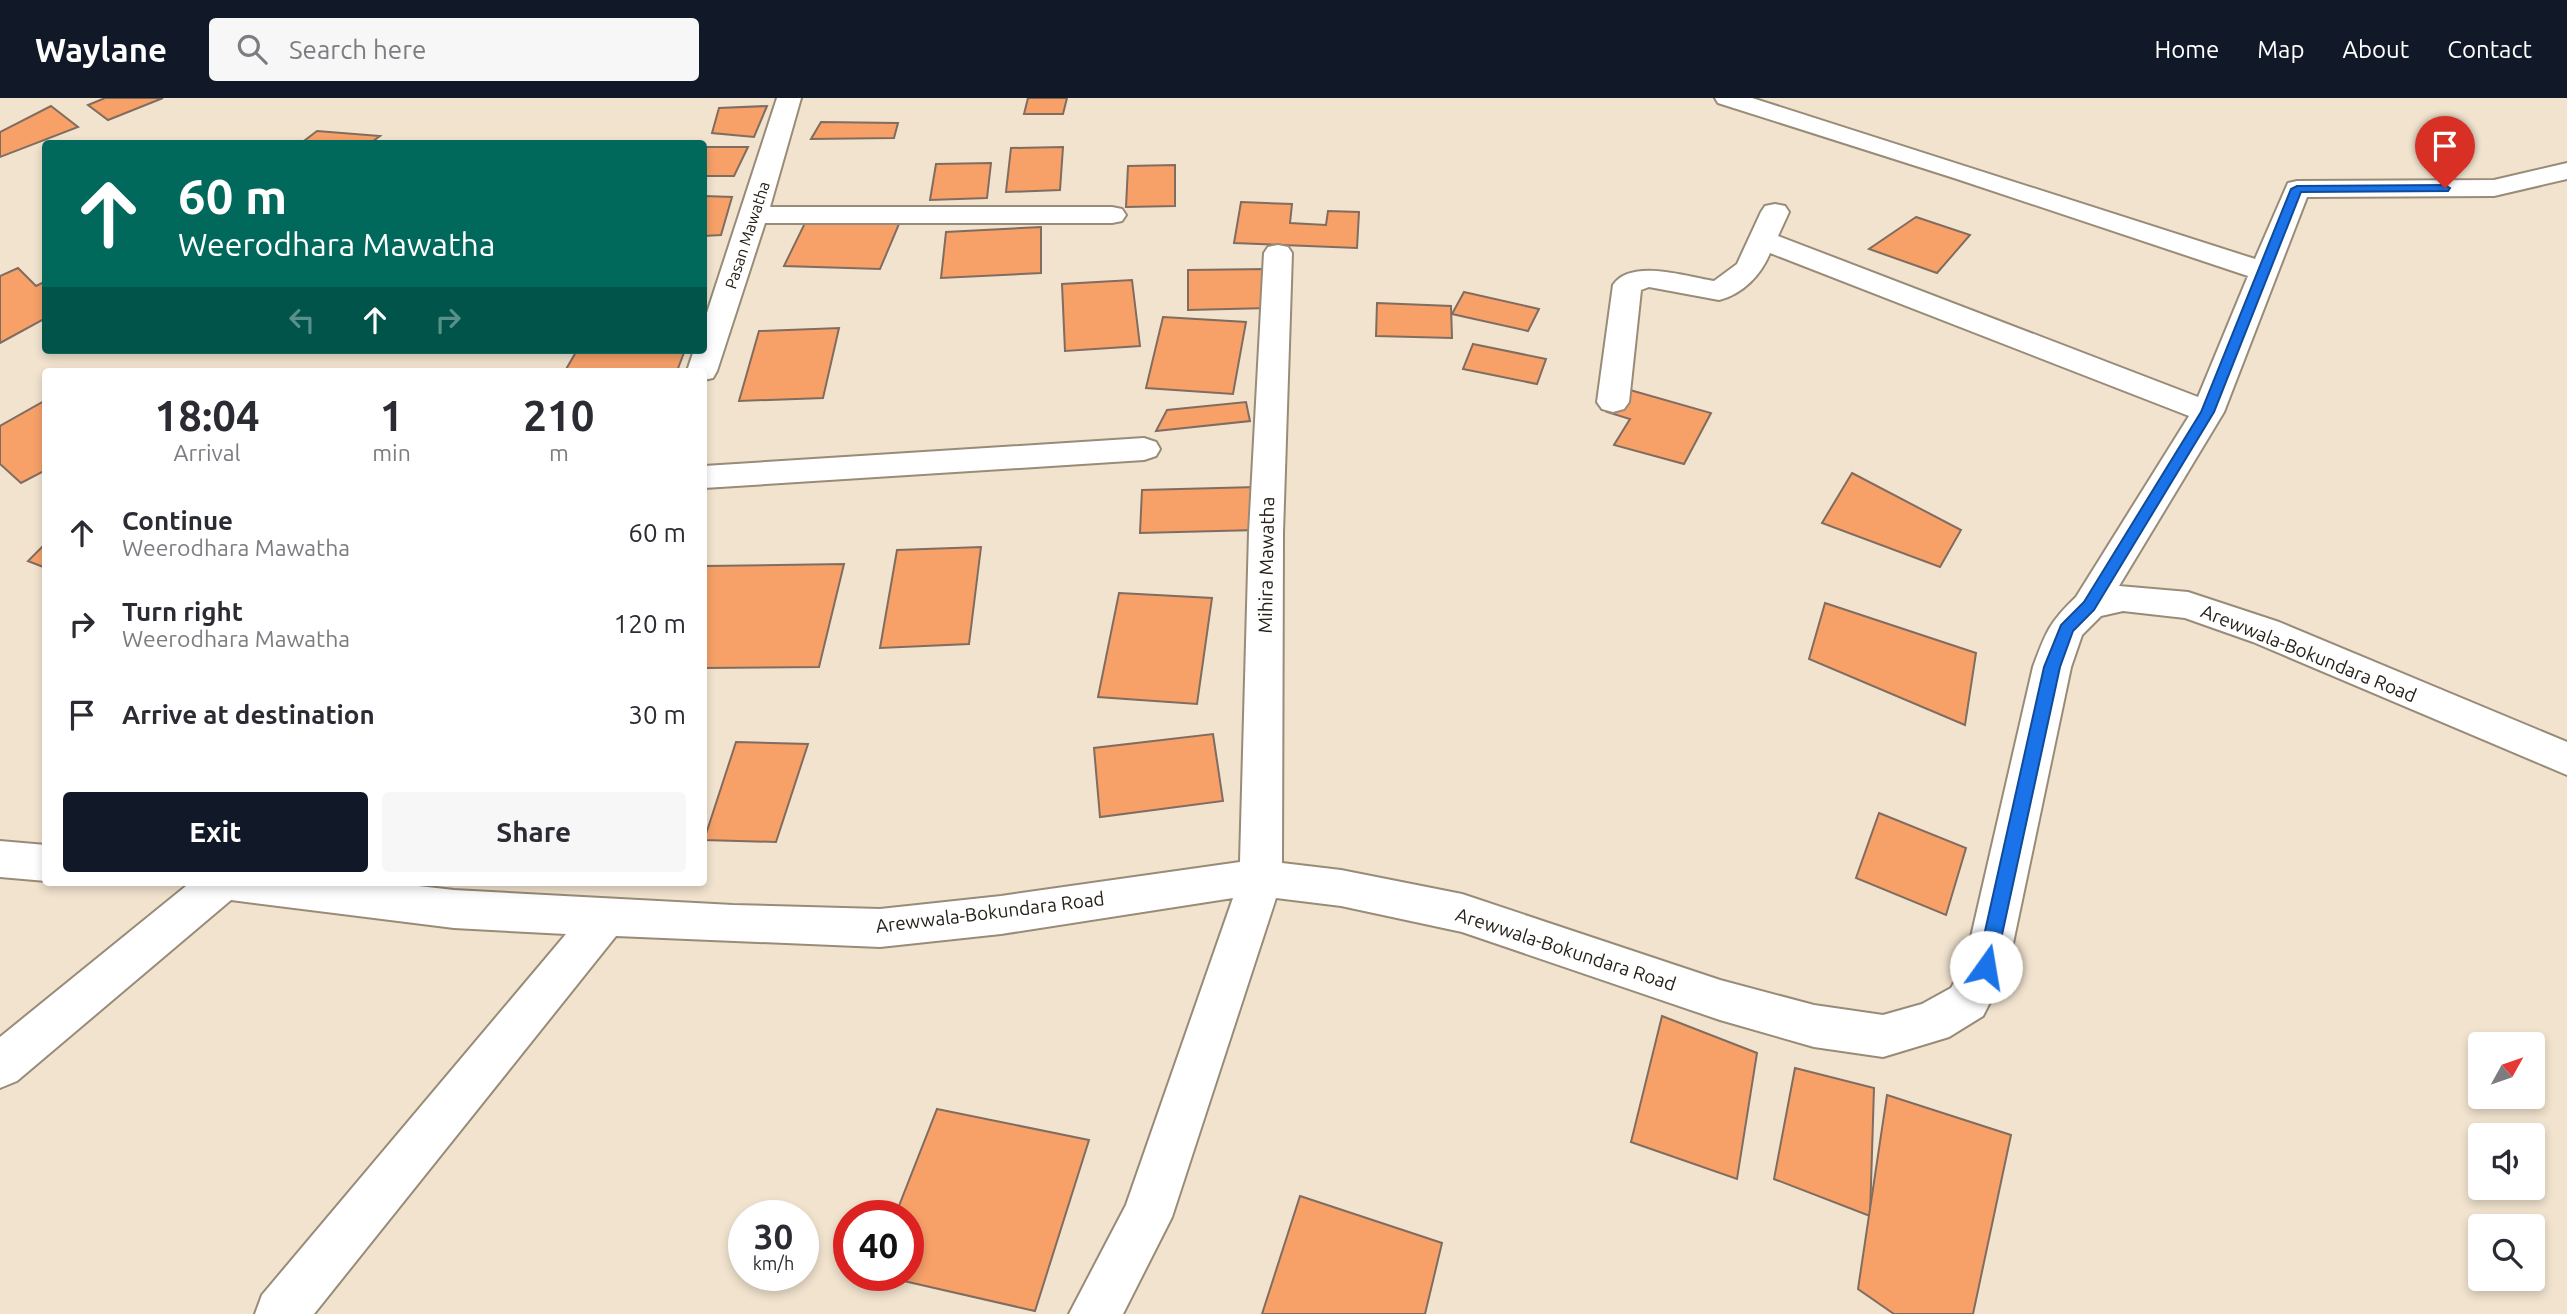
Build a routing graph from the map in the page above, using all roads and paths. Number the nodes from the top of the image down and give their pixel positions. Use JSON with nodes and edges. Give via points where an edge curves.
{"nodes":[{"id":1,"x":789,"y":98,"type":"edge"},
{"id":2,"x":1727,"y":98,"type":"edge"},
{"id":3,"x":2567,"y":171,"type":"edge"},
{"id":4,"x":1775,"y":212,"type":"dead end"},
{"id":5,"x":754,"y":215,"type":"junction"},
{"id":6,"x":1112,"y":215,"type":"dead end"},
{"id":7,"x":1762,"y":240,"type":"junction"},
{"id":8,"x":1278,"y":253,"type":"dead end"},
{"id":9,"x":2264,"y":272,"type":"junction"},
{"id":10,"x":703,"y":368,"type":"edge"},
{"id":11,"x":1613,"y":402,"type":"dead end"},
{"id":12,"x":2208,"y":412,"type":"junction"},
{"id":13,"x":1144,"y":449,"type":"dead end"},
{"id":14,"x":707,"y":477,"type":"edge"},
{"id":15,"x":2089,"y":606,"type":"junction"},
{"id":16,"x":2567,"y":759,"type":"edge"},
{"id":17,"x":0,"y":859,"type":"edge"},
{"id":18,"x":42,"y":863,"type":"edge"},
{"id":19,"x":1261,"y":878,"type":"junction"},
{"id":20,"x":217,"y":886,"type":"edge"},
{"id":21,"x":302,"y":886,"type":"edge"},
{"id":22,"x":461,"y":895,"type":"edge"},
{"id":23,"x":606,"y":917,"type":"junction"},
{"id":24,"x":0,"y":1066,"type":"edge"},
{"id":25,"x":281,"y":1314,"type":"edge"},
{"id":26,"x":1095,"y":1314,"type":"edge"}],
"edges":[{"from":1,"to":5,"type":"street","name":"Pasan Mawatha"},
{"from":2,"to":9,"type":"street"},
{"from":3,"to":9,"type":"street","via":[[2494,188],[2297,189]]},
{"from":4,"to":7,"type":"street"},
{"from":5,"to":6,"type":"street"},
{"from":5,"to":10,"type":"street","name":"Pasan Mawatha"},
{"from":7,"to":11,"type":"street","via":[[1749,269],[1719,291],[1647,278],[1627,285]]},
{"from":7,"to":12,"type":"street"},
{"from":8,"to":19,"type":"street","name":"Mihira Mawatha","via":[[1266,533]]},
{"from":9,"to":12,"type":"street"},
{"from":12,"to":15,"type":"street"},
{"from":13,"to":14,"type":"street"},
{"from":15,"to":16,"type":"street","name":"Arewwala-Bokundara Road","via":[[2123,598],[2188,605],[2266,632]]},
{"from":15,"to":19,"type":"street","name":"Arewwala-Bokundara Road","via":[[2066,629],[2052,667],[1986,967],[1967,1002],[1933,1022],[1883,1036],[1814,1026],[1720,1000],[1462,913],[1341,888]]},
{"from":17,"to":18,"type":"street"},
{"from":19,"to":23,"type":"street","name":"Arewwala-Bokundara Road","via":[[880,929]]},
{"from":19,"to":26,"type":"street","name":"Mihira Mawatha","via":[[1147,1217]]},
{"from":20,"to":24,"type":"street"},
{"from":21,"to":22,"type":"street","name":"Arewwala-Bokundara Road"},
{"from":22,"to":23,"type":"street","name":"Arewwala-Bokundara Road"},
{"from":23,"to":25,"type":"street"}]}
